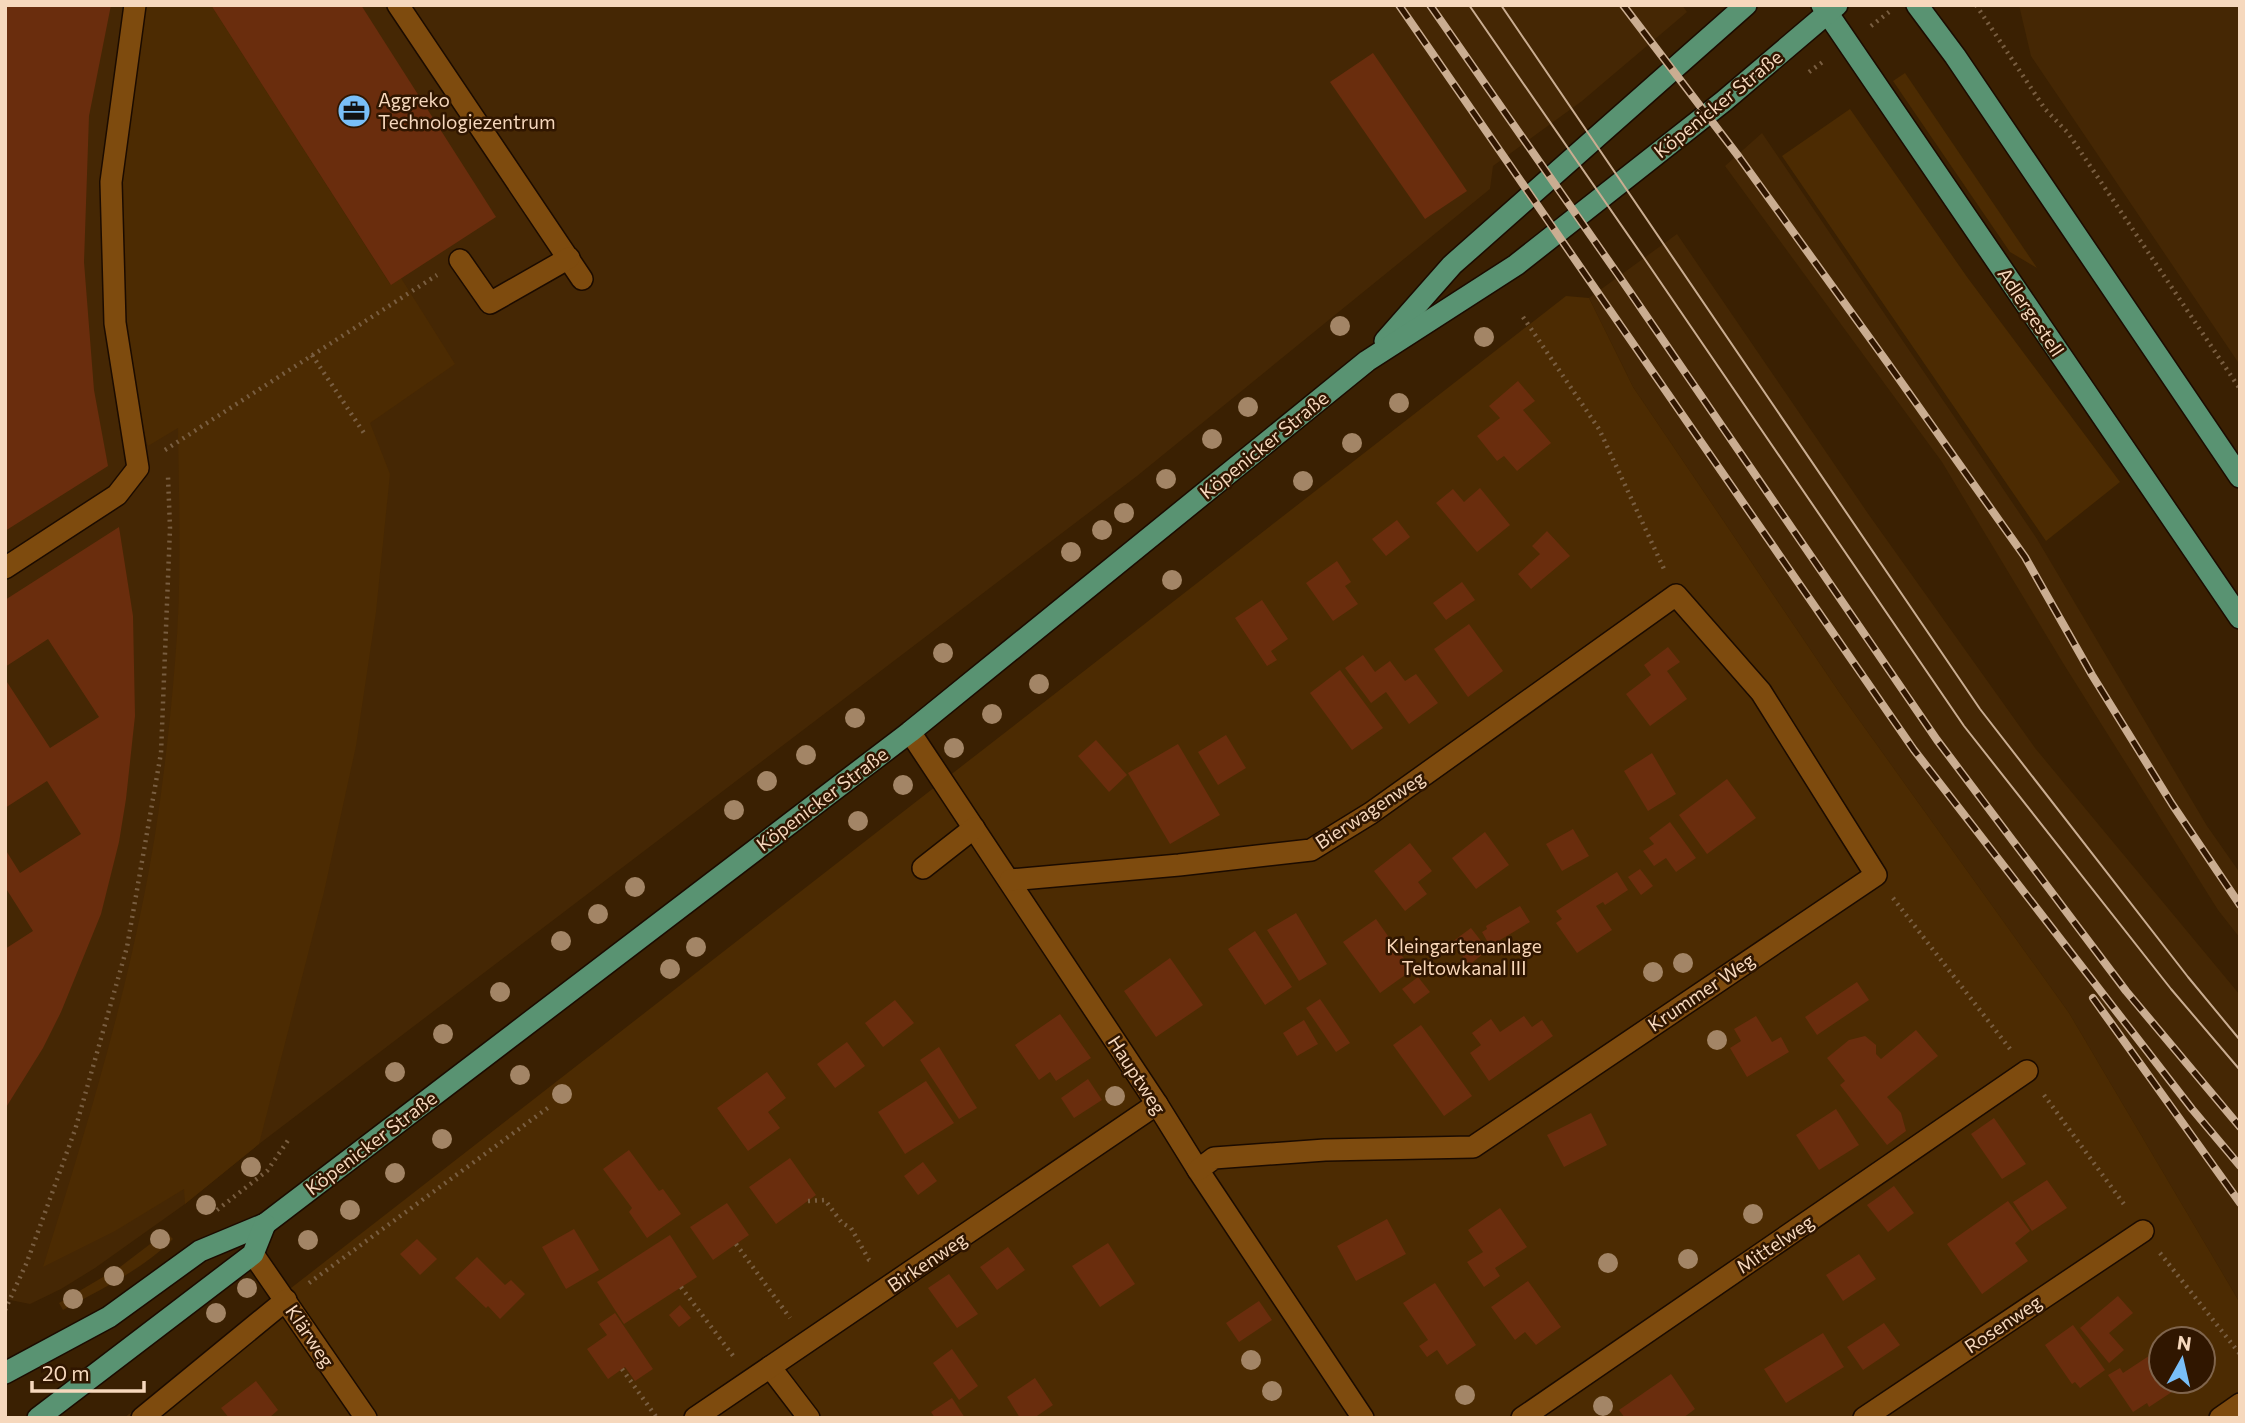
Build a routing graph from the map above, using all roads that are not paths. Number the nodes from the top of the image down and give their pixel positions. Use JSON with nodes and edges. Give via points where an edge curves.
{"nodes":[{"id":1,"x":135,"y":5,"type":"edge"},
{"id":2,"x":398,"y":5,"type":"edge"},
{"id":3,"x":1746,"y":5,"type":"edge"},
{"id":4,"x":1917,"y":5,"type":"edge"},
{"id":5,"x":1828,"y":8,"type":"edge"},
{"id":6,"x":569,"y":258,"type":"junction"},
{"id":7,"x":460,"y":260,"type":"road end"},
{"id":8,"x":582,"y":279,"type":"dead end"},
{"id":9,"x":1367,"y":361,"type":"junction"},
{"id":10,"x":2240,"y":477,"type":"edge"},
{"id":11,"x":5,"y":568,"type":"edge"},
{"id":12,"x":2240,"y":618,"type":"edge"},
{"id":13,"x":910,"y":732,"type":"junction"},
{"id":14,"x":974,"y":828,"type":"junction"},
{"id":15,"x":923,"y":868,"type":"dead end"},
{"id":16,"x":1876,"y":875,"type":"joint"},
{"id":17,"x":1010,"y":880,"type":"junction"},
{"id":18,"x":2027,"y":1071,"type":"road end"},
{"id":19,"x":1157,"y":1104,"type":"junction"},
{"id":20,"x":1198,"y":1170,"type":"junction"},
{"id":21,"x":265,"y":1224,"type":"junction"},
{"id":22,"x":2143,"y":1231,"type":"road end"},
{"id":23,"x":253,"y":1254,"type":"junction"},
{"id":24,"x":286,"y":1300,"type":"junction"},
{"id":25,"x":761,"y":1372,"type":"junction"},
{"id":26,"x":5,"y":1373,"type":"edge"},
{"id":27,"x":2240,"y":1404,"type":"edge"},
{"id":28,"x":38,"y":1418,"type":"edge"},
{"id":29,"x":142,"y":1418,"type":"edge"},
{"id":30,"x":366,"y":1418,"type":"edge"},
{"id":31,"x":695,"y":1418,"type":"edge"},
{"id":32,"x":809,"y":1418,"type":"edge"},
{"id":33,"x":1363,"y":1418,"type":"edge"},
{"id":34,"x":1522,"y":1418,"type":"edge"},
{"id":35,"x":1864,"y":1418,"type":"edge"},
{"id":36,"x":2220,"y":1418,"type":"edge"}],
"edges":[{"from":1,"to":11,"type":"lane","via":[[111,182],[115,323],[138,468],[117,495]]},
{"from":2,"to":6,"type":"lane"},
{"from":3,"to":9,"type":"main road","name":"Köpenicker Straße","via":[[1452,265]]},
{"from":4,"to":10,"type":"main road"},
{"from":5,"to":9,"type":"main road","name":"Köpenicker Straße","via":[[1724,101],[1516,265]]},
{"from":5,"to":12,"type":"main road","name":"Adlergestell"},
{"from":6,"to":7,"type":"lane","via":[[490,303]]},
{"from":6,"to":8,"type":"lane"},
{"from":9,"to":13,"type":"main road","name":"Köpenicker Straße"},
{"from":13,"to":14,"type":"lane","name":"Hauptweg"},
{"from":13,"to":21,"type":"main road","name":"Köpenicker Straße"},
{"from":14,"to":15,"type":"lane"},
{"from":14,"to":17,"type":"lane","name":"Hauptweg"},
{"from":16,"to":17,"type":"lane","name":"Bierwagenweg","via":[[1762,692],[1676,595],[1371,813],[1311,850]]},
{"from":16,"to":20,"type":"lane","name":"Krummer Weg","via":[[1473,1147],[1214,1158]]},
{"from":17,"to":19,"type":"lane","name":"Hauptweg"},
{"from":18,"to":34,"type":"lane","name":"Mittelweg"},
{"from":19,"to":20,"type":"lane","name":"Hauptweg"},
{"from":19,"to":25,"type":"lane","name":"Birkenweg"},
{"from":20,"to":33,"type":"lane","name":"Hauptweg"},
{"from":21,"to":23,"type":"main road"},
{"from":21,"to":26,"type":"main road","name":"Köpenicker Straße","via":[[200,1251],[109,1317]]},
{"from":22,"to":35,"type":"lane","name":"Rosenweg"},
{"from":23,"to":24,"type":"lane","name":"Klärweg"},
{"from":23,"to":28,"type":"main road"},
{"from":24,"to":29,"type":"lane"},
{"from":24,"to":30,"type":"lane","name":"Klärweg"},
{"from":25,"to":31,"type":"lane","name":"Birkenweg"},
{"from":25,"to":32,"type":"lane"},
{"from":27,"to":36,"type":"lane"}]}
